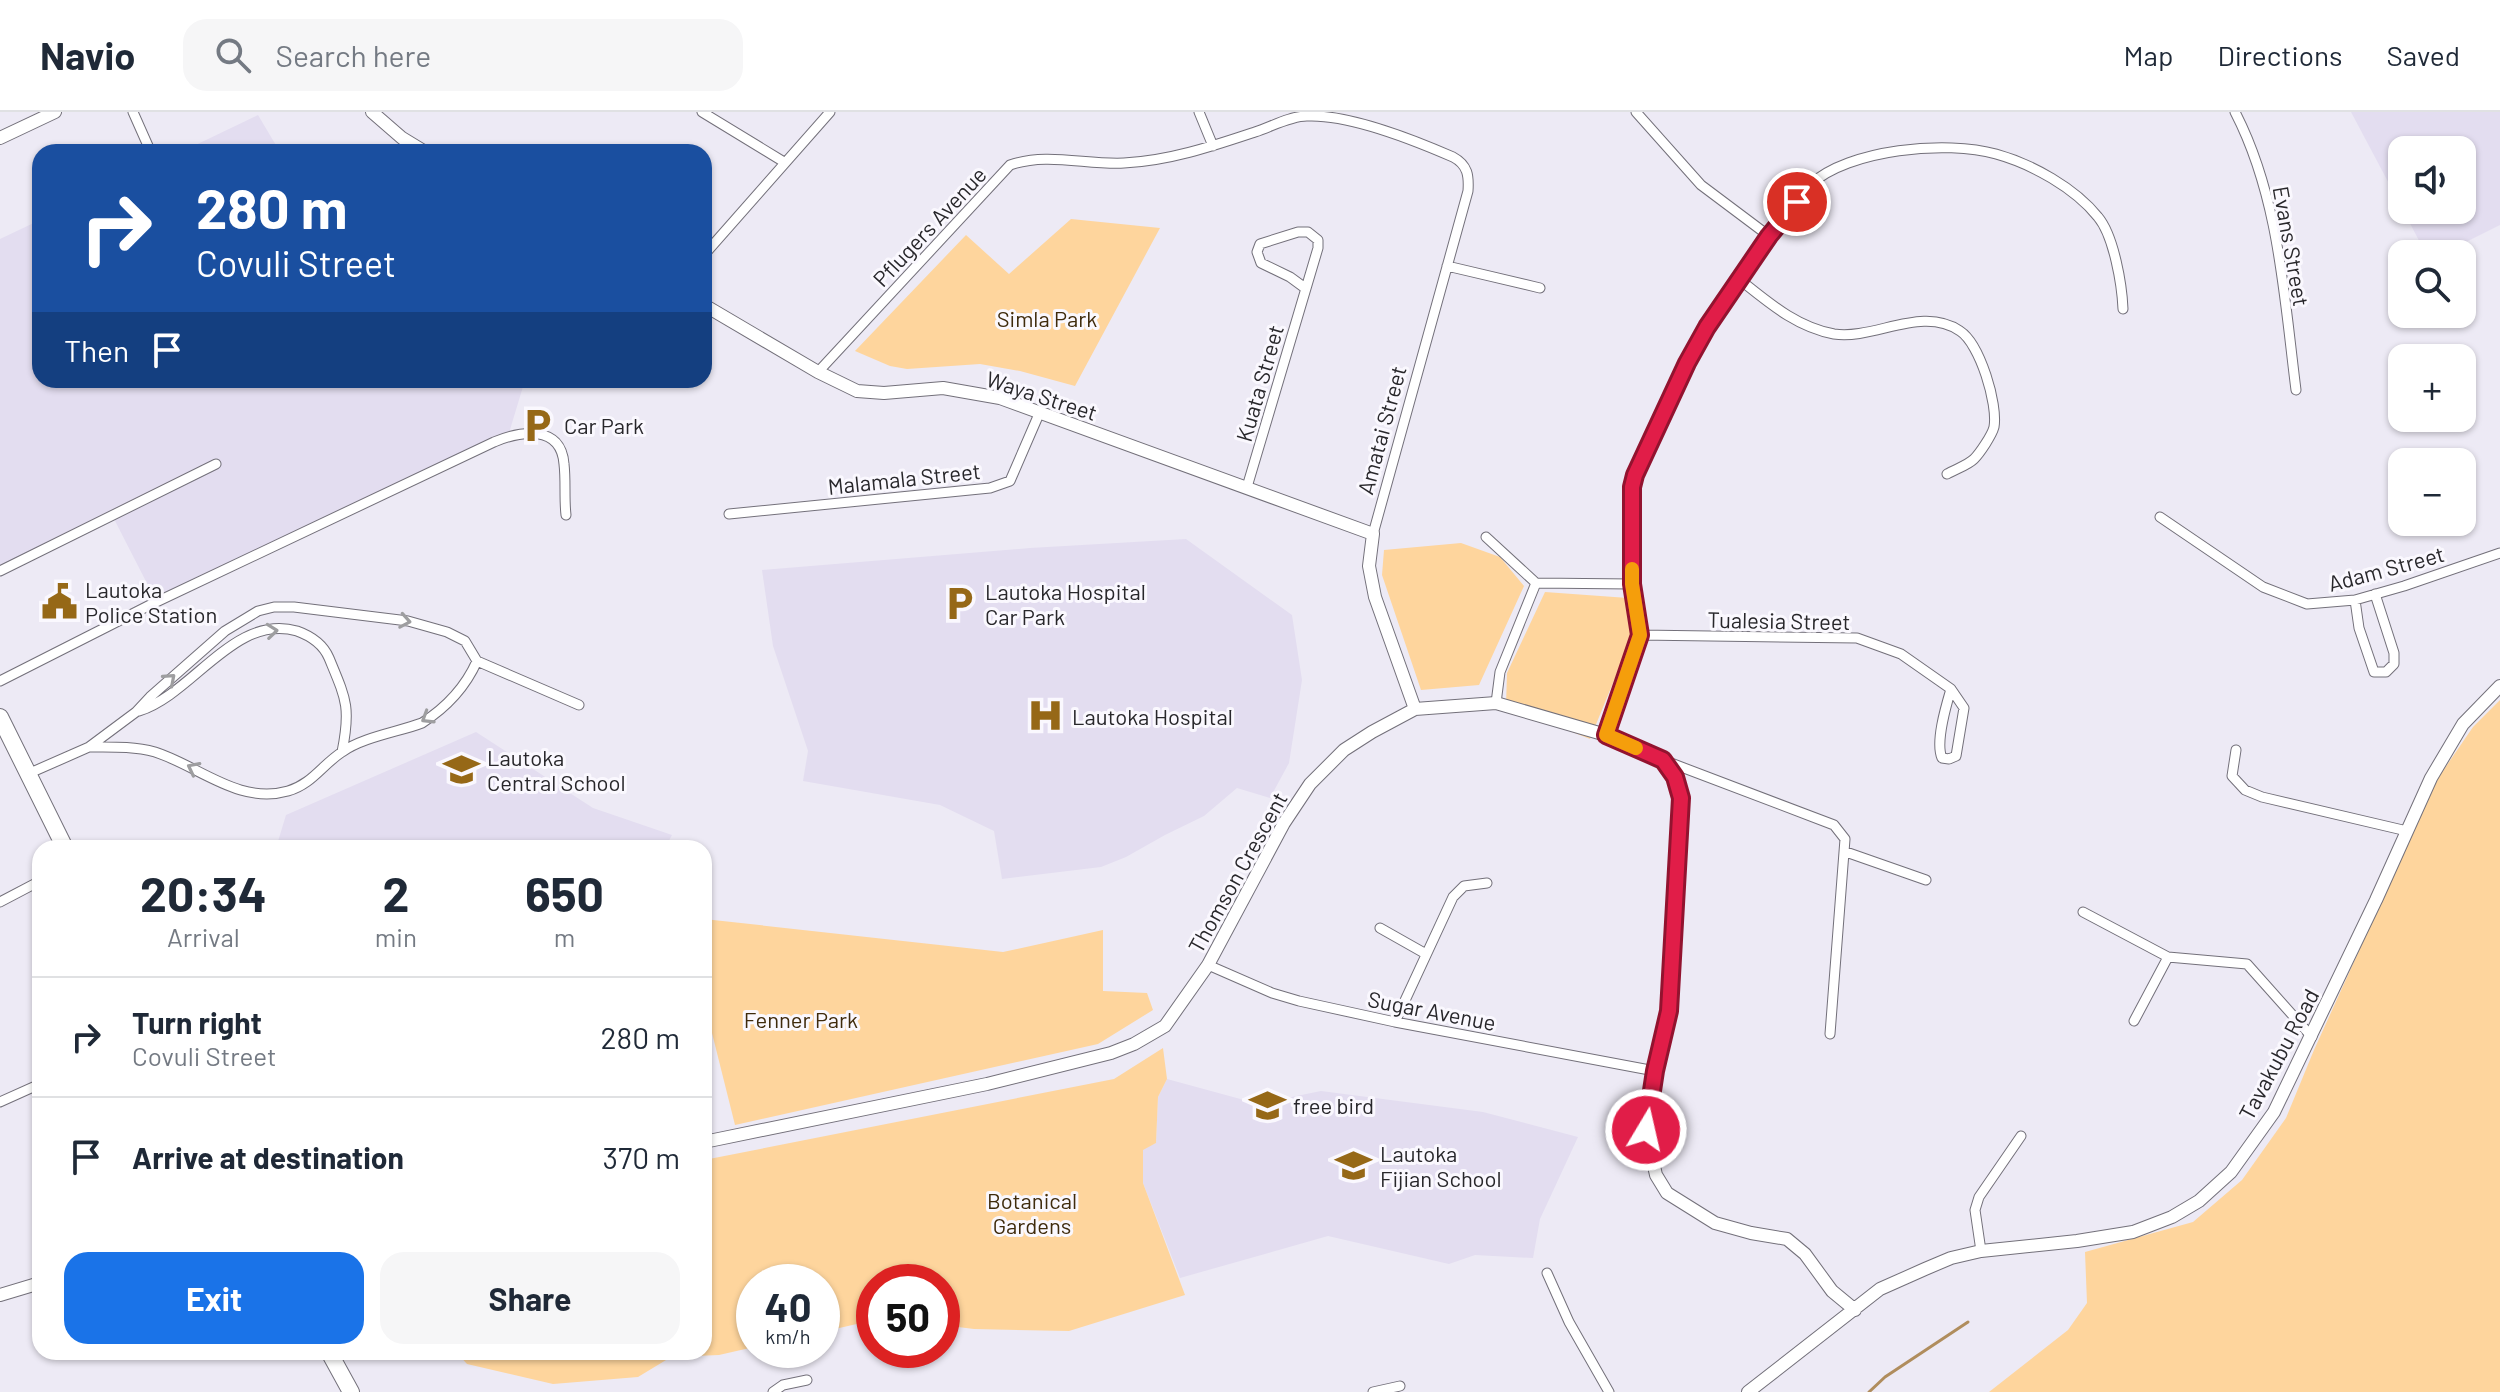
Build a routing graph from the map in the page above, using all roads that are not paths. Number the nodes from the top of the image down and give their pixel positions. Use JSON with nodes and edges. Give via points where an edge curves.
{"nodes":[{"id":1,"x":53,"y":112,"type":"edge"},
{"id":2,"x":133,"y":112,"type":"edge"},
{"id":3,"x":372,"y":112,"type":"edge"},
{"id":4,"x":702,"y":112,"type":"edge"},
{"id":5,"x":830,"y":112,"type":"edge"},
{"id":6,"x":1199,"y":112,"type":"edge"},
{"id":7,"x":1636,"y":112,"type":"edge"},
{"id":8,"x":2235,"y":112,"type":"edge"},
{"id":9,"x":1304,"y":114,"type":"edge"},
{"id":10,"x":0,"y":138,"type":"edge"},
{"id":11,"x":147,"y":144,"type":"edge"},
{"id":12,"x":412,"y":144,"type":"edge"},
{"id":13,"x":1213,"y":146,"type":"junction"},
{"id":14,"x":784,"y":162,"type":"junction"},
{"id":15,"x":1462,"y":162,"type":"joint"},
{"id":16,"x":1769,"y":236,"type":"junction"},
{"id":17,"x":712,"y":246,"type":"edge"},
{"id":18,"x":1447,"y":266,"type":"junction"},
{"id":19,"x":1739,"y":279,"type":"junction"},
{"id":20,"x":1305,"y":288,"type":"junction"},
{"id":21,"x":1540,"y":288,"type":"dead end"},
{"id":22,"x":2123,"y":309,"type":"dead end"},
{"id":23,"x":712,"y":310,"type":"edge"},
{"id":24,"x":818,"y":372,"type":"junction"},
{"id":25,"x":2296,"y":390,"type":"dead end"},
{"id":26,"x":1039,"y":414,"type":"junction"},
{"id":27,"x":216,"y":464,"type":"dead end"},
{"id":28,"x":1947,"y":474,"type":"dead end"},
{"id":29,"x":1247,"y":487,"type":"junction"},
{"id":30,"x":729,"y":514,"type":"dead end"},
{"id":31,"x":566,"y":515,"type":"dead end"},
{"id":32,"x":2160,"y":517,"type":"dead end"},
{"id":33,"x":1373,"y":534,"type":"junction"},
{"id":34,"x":1486,"y":537,"type":"dead end"},
{"id":35,"x":2500,"y":553,"type":"edge"},
{"id":36,"x":0,"y":571,"type":"edge"},
{"id":37,"x":1536,"y":583,"type":"junction"},
{"id":38,"x":1632,"y":584,"type":"junction"},
{"id":39,"x":2375,"y":594,"type":"junction"},
{"id":40,"x":2355,"y":600,"type":"junction"},
{"id":41,"x":1640,"y":635,"type":"junction"},
{"id":42,"x":477,"y":661,"type":"junction"},
{"id":43,"x":0,"y":681,"type":"edge"},
{"id":44,"x":2500,"y":686,"type":"edge"},
{"id":45,"x":1951,"y":689,"type":"junction"},
{"id":46,"x":1496,"y":703,"type":"junction"},
{"id":47,"x":579,"y":705,"type":"dead end"},
{"id":48,"x":1415,"y":709,"type":"junction"},
{"id":49,"x":136,"y":712,"type":"junction"},
{"id":50,"x":0,"y":717,"type":"edge"},
{"id":51,"x":1606,"y":735,"type":"junction"},
{"id":52,"x":89,"y":747,"type":"junction"},
{"id":53,"x":2236,"y":750,"type":"dead end"},
{"id":54,"x":342,"y":752,"type":"junction"},
{"id":55,"x":1663,"y":760,"type":"junction"},
{"id":56,"x":30,"y":773,"type":"junction"},
{"id":57,"x":2407,"y":831,"type":"junction"},
{"id":58,"x":61,"y":840,"type":"edge"},
{"id":59,"x":1846,"y":852,"type":"junction"},
{"id":60,"x":1926,"y":880,"type":"dead end"},
{"id":61,"x":1487,"y":883,"type":"dead end"},
{"id":62,"x":32,"y":885,"type":"edge"},
{"id":63,"x":0,"y":902,"type":"edge"},
{"id":64,"x":2083,"y":912,"type":"dead end"},
{"id":65,"x":1380,"y":928,"type":"dead end"},
{"id":66,"x":1426,"y":954,"type":"junction"},
{"id":67,"x":2168,"y":957,"type":"junction"},
{"id":68,"x":1208,"y":965,"type":"junction"},
{"id":69,"x":2134,"y":1021,"type":"dead end"},
{"id":70,"x":1395,"y":1022,"type":"junction"},
{"id":71,"x":1830,"y":1034,"type":"dead end"},
{"id":72,"x":2312,"y":1037,"type":"junction"},
{"id":73,"x":1655,"y":1071,"type":"junction"},
{"id":74,"x":32,"y":1088,"type":"edge"},
{"id":75,"x":0,"y":1102,"type":"edge"},
{"id":76,"x":2021,"y":1136,"type":"dead end"},
{"id":77,"x":712,"y":1140,"type":"edge"},
{"id":78,"x":1981,"y":1251,"type":"junction"},
{"id":79,"x":1547,"y":1273,"type":"dead end"},
{"id":80,"x":32,"y":1285,"type":"edge"},
{"id":81,"x":0,"y":1295,"type":"edge"},
{"id":82,"x":1855,"y":1310,"type":"junction"},
{"id":83,"x":333,"y":1360,"type":"edge"},
{"id":84,"x":807,"y":1380,"type":"dead end"},
{"id":85,"x":1400,"y":1386,"type":"dead end"},
{"id":86,"x":1755,"y":1389,"type":"edge"},
{"id":87,"x":351,"y":1392,"type":"edge"},
{"id":88,"x":773,"y":1392,"type":"edge"},
{"id":89,"x":1373,"y":1392,"type":"edge"},
{"id":90,"x":1609,"y":1392,"type":"edge"}],
"edges":[{"from":1,"to":10,"type":"main road"},
{"from":2,"to":11,"type":"street"},
{"from":3,"to":12,"type":"main road"},
{"from":4,"to":14,"type":"street"},
{"from":5,"to":14,"type":"street"},
{"from":6,"to":13,"type":"street"},
{"from":7,"to":16,"type":"street","via":[[1701,185]]},
{"from":8,"to":25,"type":"street","name":"Evans Street","via":[[2262,176],[2271,214]]},
{"from":9,"to":13,"type":"street","name":"Pflugers Avenue"},
{"from":9,"to":15,"type":"street","name":"Pflugers Avenue","via":[[1375,128]]},
{"from":13,"to":24,"type":"street","name":"Pflugers Avenue","via":[[1124,163],[1029,159],[1010,165]]},
{"from":14,"to":17,"type":"street"},
{"from":15,"to":18,"type":"street","name":"Amatai Street","via":[[1469,175],[1468,191]]},
{"from":16,"to":19,"type":"street"},
{"from":16,"to":22,"type":"street","via":[[1811,185],[1837,167],[1890,152],[1994,153],[2049,178],[2100,218],[2122,284]]},
{"from":18,"to":21,"type":"street"},
{"from":18,"to":33,"type":"street","name":"Amatai Street"},
{"from":19,"to":28,"type":"street","via":[[1793,321],[1835,334],[1923,320],[1962,332],[1989,382],[1994,429],[1974,459]]},
{"from":19,"to":38,"type":"street","via":[[1687,363],[1635,475]]},
{"from":20,"to":20,"type":"street","name":"Kuata Street","via":[[1318,248],[1313,234],[1298,232],[1260,244],[1261,263]]},
{"from":20,"to":29,"type":"street","name":"Kuata Street"},
{"from":23,"to":24,"type":"main road","name":"Waya Street"},
{"from":24,"to":26,"type":"main road","name":"Waya Street","via":[[857,391],[943,388],[1000,398]]},
{"from":26,"to":29,"type":"main road","name":"Waya Street"},
{"from":26,"to":30,"type":"street","name":"Malamala Street","via":[[1010,481],[990,488]]},
{"from":27,"to":36,"type":"street"},
{"from":29,"to":33,"type":"main road","name":"Waya Street"},
{"from":31,"to":43,"type":"street","via":[[565,465],[555,444],[538,433],[504,438]]},
{"from":32,"to":40,"type":"street","name":"Adam Street","via":[[2263,587],[2307,604]]},
{"from":33,"to":48,"type":"main road","name":"Amatai Street","via":[[1369,566],[1375,597]]},
{"from":34,"to":37,"type":"street"},
{"from":35,"to":39,"type":"street","name":"Adam Street"},
{"from":37,"to":38,"type":"street"},
{"from":37,"to":46,"type":"street","via":[[1500,672]]},
{"from":38,"to":41,"type":"street"},
{"from":39,"to":40,"type":"street","name":"Adam Street"},
{"from":39,"to":40,"type":"street","via":[[2394,653],[2394,664],[2386,672],[2374,672]]},
{"from":41,"to":45,"type":"street","name":"Tualesia Street","via":[[1857,638],[1901,654]]},
{"from":41,"to":51,"type":"street"},
{"from":42,"to":47,"type":"street"},
{"from":49,"to":42,"type":"street","one_way":true,"via":[[225,631],[274,607],[408,621],[465,641]]},
{"from":42,"to":54,"type":"street","one_way":true,"via":[[467,683],[434,715]]},
{"from":44,"to":57,"type":"main road","name":"Tavakubu Road","via":[[2463,724]]},
{"from":45,"to":45,"type":"street","via":[[1939,751],[1949,759],[1956,756],[1964,708]]},
{"from":46,"to":48,"type":"main road","name":"Thomson Crescent"},
{"from":46,"to":51,"type":"main road","name":"Thomson Crescent"},
{"from":48,"to":68,"type":"main road","name":"Thomson Crescent","via":[[1344,750],[1310,784]]},
{"from":49,"to":52,"type":"street"},
{"from":49,"to":54,"type":"street","one_way":true,"via":[[154,706],[246,637],[265,630],[293,630],[324,647],[344,692],[348,706]]},
{"from":50,"to":56,"type":"highway"},
{"from":51,"to":55,"type":"main road","name":"Thomson Crescent"},
{"from":54,"to":52,"type":"street","one_way":true,"via":[[308,782],[262,793],[239,791],[142,748]]},
{"from":52,"to":56,"type":"street"},
{"from":53,"to":57,"type":"street","via":[[2232,776],[2245,790]]},
{"from":55,"to":59,"type":"street","via":[[1834,825],[1845,839]]},
{"from":55,"to":73,"type":"main road","via":[[1681,798],[1669,1011]]},
{"from":56,"to":58,"type":"highway"},
{"from":57,"to":72,"type":"main road","name":"Tavakubu Road"},
{"from":59,"to":60,"type":"street"},
{"from":59,"to":71,"type":"street"},
{"from":61,"to":66,"type":"street","via":[[1459,889]]},
{"from":62,"to":63,"type":"street"},
{"from":64,"to":67,"type":"street"},
{"from":65,"to":66,"type":"street"},
{"from":66,"to":70,"type":"street"},
{"from":67,"to":69,"type":"street"},
{"from":67,"to":72,"type":"street","via":[[2247,964]]},
{"from":68,"to":70,"type":"street","name":"Sugar Avenue","via":[[1272,993]]},
{"from":68,"to":77,"type":"main road","name":"Thomson Crescent","via":[[1165,1026],[1111,1053]]},
{"from":70,"to":73,"type":"street","name":"Sugar Avenue"},
{"from":72,"to":78,"type":"main road","name":"Tavakubu Road","via":[[2274,1112],[2231,1172],[2199,1201],[2133,1232]]},
{"from":73,"to":82,"type":"main road","via":[[1646,1130],[1656,1175],[1667,1193],[1715,1223],[1787,1239]]},
{"from":74,"to":75,"type":"street"},
{"from":76,"to":78,"type":"street","via":[[1979,1197],[1975,1210]]},
{"from":78,"to":82,"type":"main road","name":"Tavakubu Road","via":[[1951,1258],[1880,1289]]},
{"from":79,"to":90,"type":"street"},
{"from":80,"to":81,"type":"main road"},
{"from":82,"to":86,"type":"main road","name":"Tavakubu Road"},
{"from":83,"to":87,"type":"highway"},
{"from":84,"to":88,"type":"street"},
{"from":85,"to":89,"type":"street"}]}
